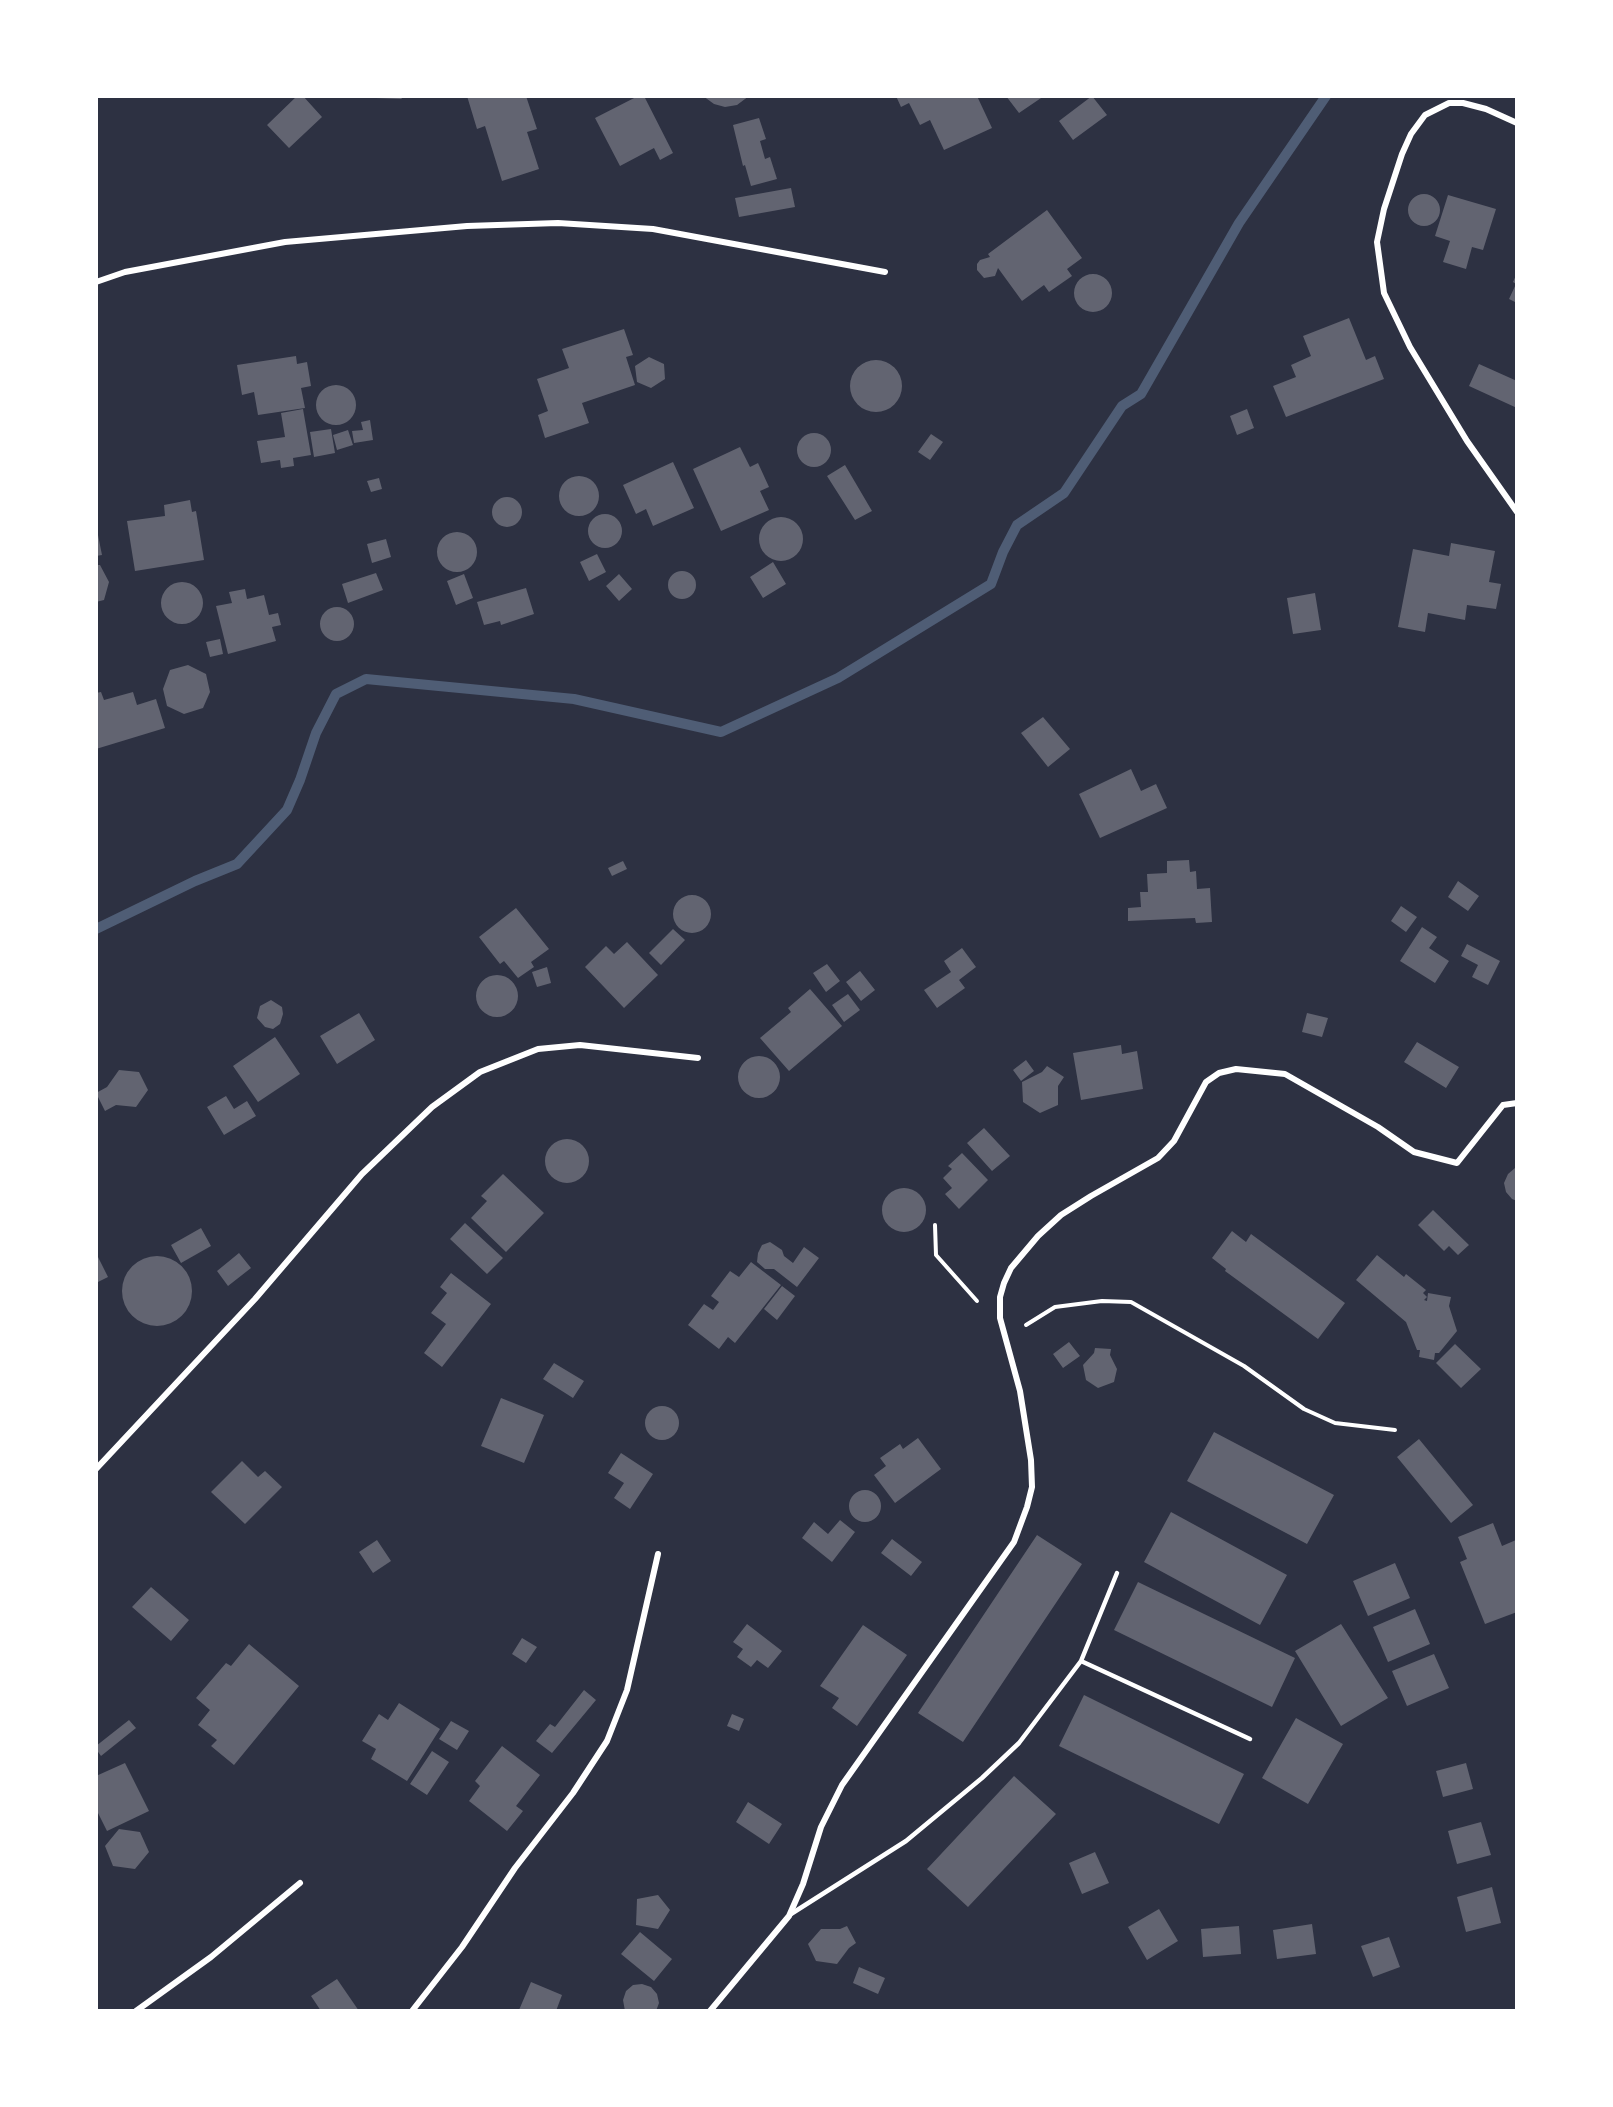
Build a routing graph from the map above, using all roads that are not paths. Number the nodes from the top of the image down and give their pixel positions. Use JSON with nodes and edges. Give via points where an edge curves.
{"nodes":[{"id":1,"x":1517,"y":123,"type":"edge"},
{"id":2,"x":885,"y":273,"type":"dead end"},
{"id":3,"x":96,"y":282,"type":"edge"},
{"id":4,"x":1517,"y":512,"type":"edge"},
{"id":5,"x":698,"y":1058,"type":"dead end"},
{"id":6,"x":1517,"y":1103,"type":"edge"},
{"id":7,"x":96,"y":1469,"type":"edge"},
{"id":8,"x":658,"y":1554,"type":"dead end"},
{"id":9,"x":1117,"y":1573,"type":"dead end"},
{"id":10,"x":1081,"y":1661,"type":"junction"},
{"id":11,"x":1250,"y":1739,"type":"dead end"},
{"id":12,"x":300,"y":1882,"type":"dead end"},
{"id":13,"x":789,"y":1916,"type":"junction"},
{"id":14,"x":136,"y":2011,"type":"edge"},
{"id":15,"x":412,"y":2011,"type":"edge"},
{"id":16,"x":710,"y":2011,"type":"edge"}],
"edges":[{"from":1,"to":4,"type":"street","via":[[1463,103],[1449,103],[1425,115],[1402,154],[1377,242],[1384,293],[1410,347],[1467,441]]},
{"from":2,"to":3,"type":"street","via":[[652,229],[558,223],[467,226],[285,242]]},
{"from":5,"to":7,"type":"street","via":[[580,1045],[538,1049],[480,1072],[432,1107],[362,1174],[255,1299]]},
{"from":6,"to":13,"type":"street","via":[[1503,1106],[1457,1163],[1414,1152],[1285,1074],[1236,1069],[1219,1073],[1206,1082],[1174,1141],[1158,1158],[1090,1196],[1038,1236],[1011,1268],[1000,1297],[1000,1318],[1020,1391],[1031,1460],[1032,1487],[1021,1525],[1014,1542],[842,1785],[821,1827]]},
{"from":8,"to":15,"type":"street","via":[[627,1690],[608,1741]]},
{"from":9,"to":10,"type":"lane"},
{"from":10,"to":11,"type":"lane"},
{"from":10,"to":13,"type":"lane","via":[[1019,1743],[982,1778],[906,1841]]},
{"from":12,"to":14,"type":"street","via":[[211,1957]]},
{"from":13,"to":16,"type":"street"}]}
